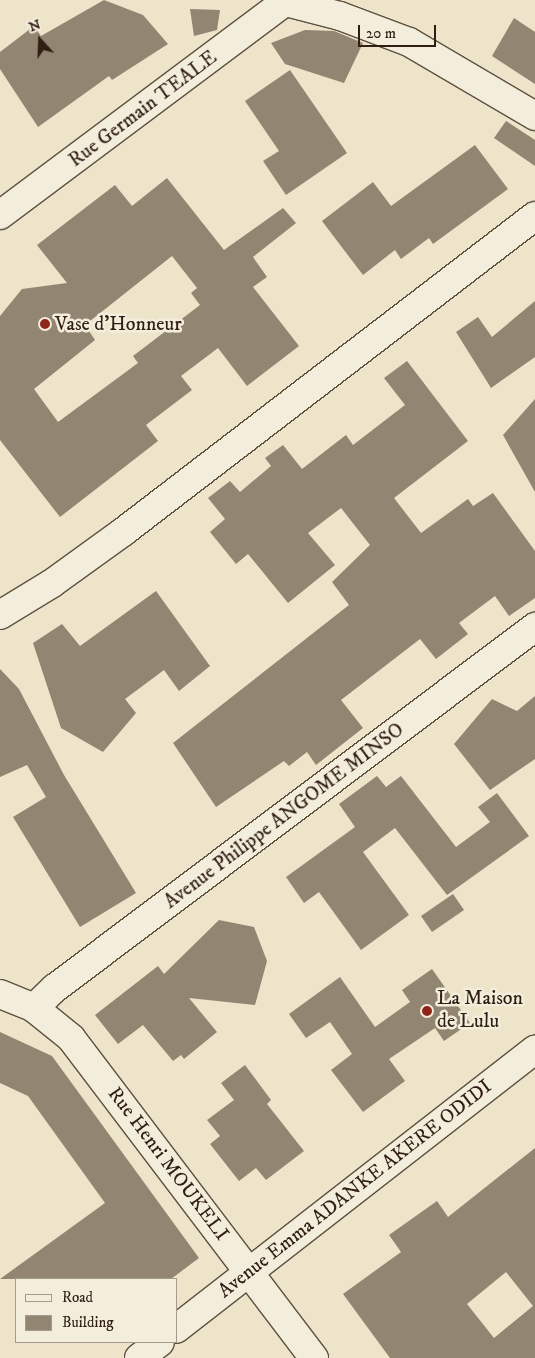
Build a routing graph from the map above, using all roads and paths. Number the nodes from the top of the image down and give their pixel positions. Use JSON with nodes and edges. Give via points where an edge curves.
{"nodes":[{"id":1,"x":282,"y":1,"type":"edge"},
{"id":2,"x":535,"y":116,"type":"edge"},
{"id":3,"x":0,"y":215,"type":"edge"},
{"id":4,"x":535,"y":216,"type":"edge"},
{"id":5,"x":0,"y":615,"type":"edge"},
{"id":6,"x":535,"y":627,"type":"edge"},
{"id":7,"x":0,"y":994,"type":"edge"},
{"id":8,"x":34,"y":1008,"type":"junction"},
{"id":9,"x":535,"y":1050,"type":"edge"},
{"id":10,"x":249,"y":1271,"type":"junction"},
{"id":11,"x":178,"y":1327,"type":"edge"},
{"id":12,"x":159,"y":1343,"type":"edge"},
{"id":13,"x":139,"y":1358,"type":"edge"},
{"id":14,"x":314,"y":1358,"type":"edge"}],
"edges":[{"from":1,"to":2,"type":"street","via":[[340,16],[409,42]]},
{"from":1,"to":3,"type":"street","name":"Rue Germain TEALE"},
{"from":4,"to":5,"type":"street","via":[[123,532],[51,584]]},
{"from":6,"to":8,"type":"street","name":"Avenue Philippe ANGOME MINSO","via":[[56,988]]},
{"from":7,"to":8,"type":"street","name":"Rue Henri MOUKELI"},
{"from":8,"to":10,"type":"street","name":"Rue Henri MOUKELI","via":[[71,1038],[89,1059]]},
{"from":9,"to":10,"type":"street","name":"Avenue Emma ADANKE AKERE ODIDI"},
{"from":10,"to":11,"type":"street","name":"Avenue Emma ADANKE AKERE ODIDI"},
{"from":10,"to":14,"type":"street","name":"Rue Henri MOUKELI"},
{"from":12,"to":13,"type":"street"}]}
